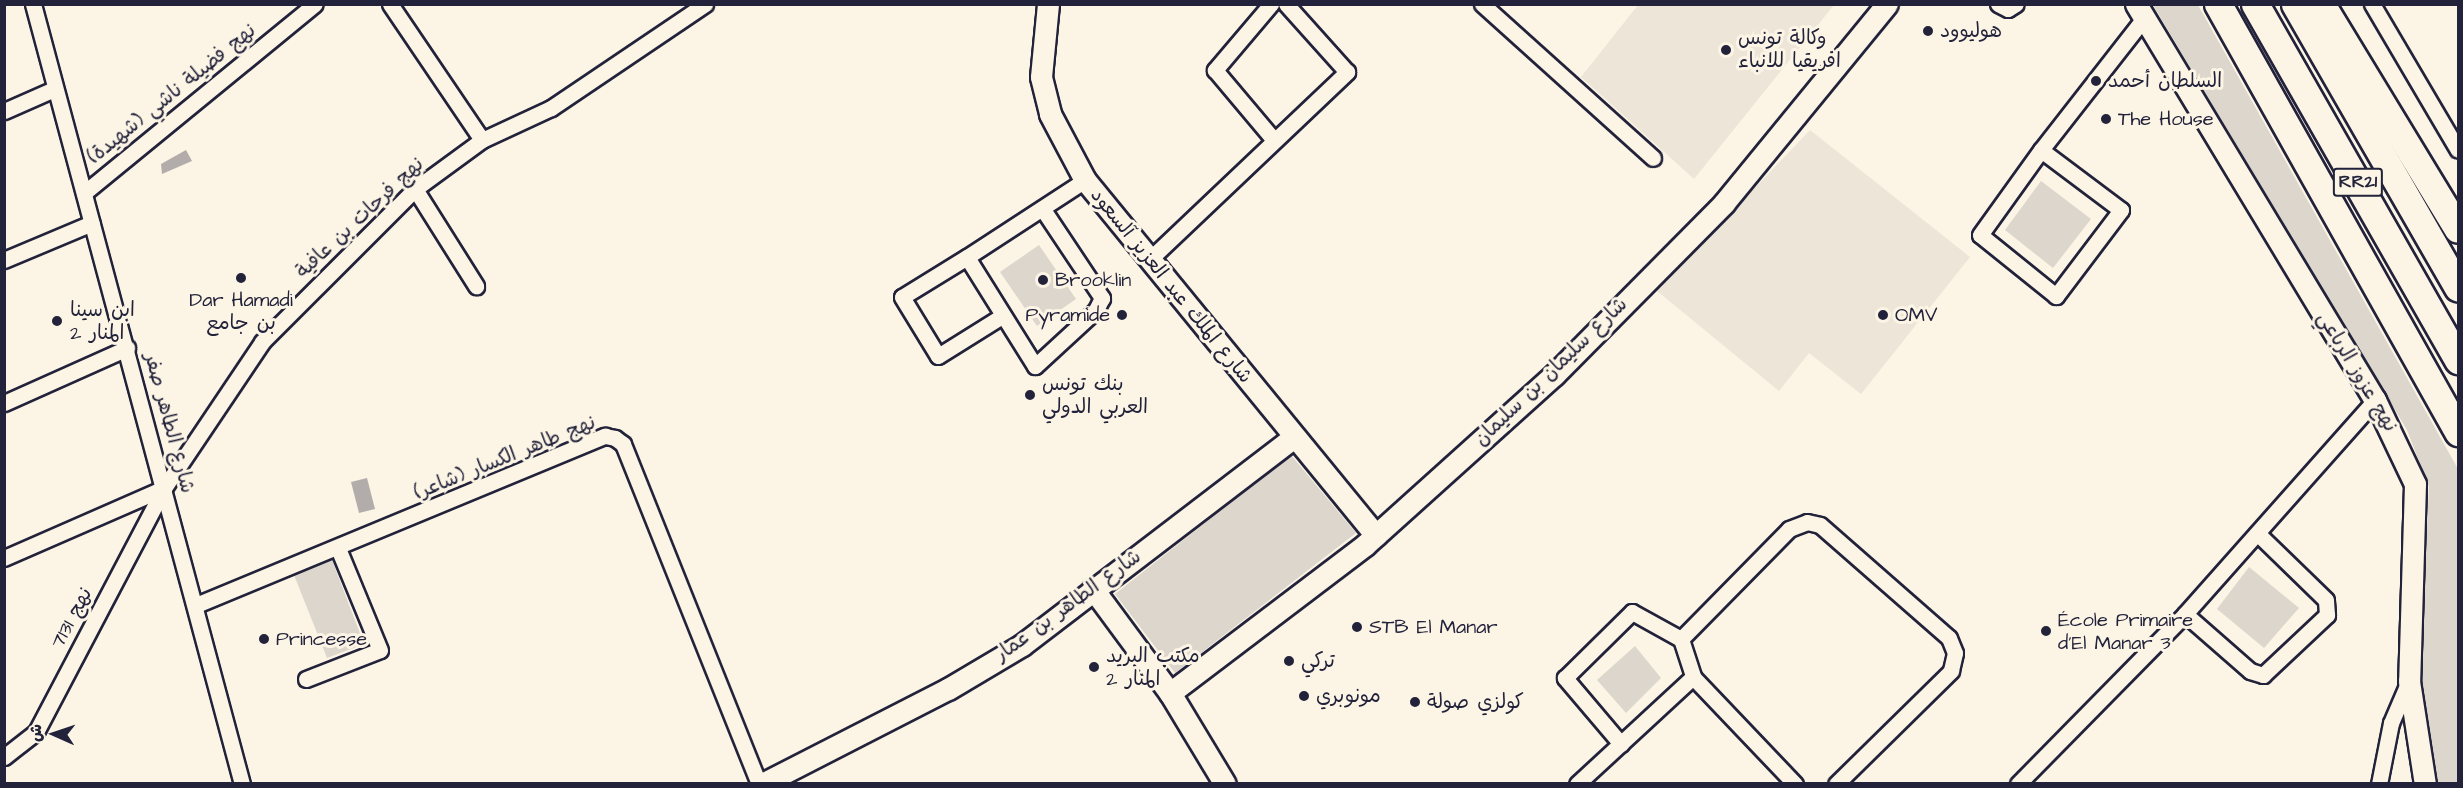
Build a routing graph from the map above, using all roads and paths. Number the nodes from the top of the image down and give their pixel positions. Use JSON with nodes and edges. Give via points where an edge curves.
{"nodes":[{"id":1,"x":33,"y":4,"type":"edge"},
{"id":2,"x":315,"y":4,"type":"edge"},
{"id":3,"x":390,"y":4,"type":"edge"},
{"id":4,"x":705,"y":4,"type":"edge"},
{"id":5,"x":1048,"y":4,"type":"edge"},
{"id":6,"x":1271,"y":4,"type":"edge"},
{"id":7,"x":1286,"y":4,"type":"edge"},
{"id":8,"x":1482,"y":4,"type":"edge"},
{"id":9,"x":1887,"y":4,"type":"edge"},
{"id":10,"x":1998,"y":4,"type":"edge"},
{"id":11,"x":2016,"y":4,"type":"edge"},
{"id":12,"x":2218,"y":4,"type":"edge"},
{"id":13,"x":2255,"y":4,"type":"edge"},
{"id":14,"x":2295,"y":4,"type":"edge"},
{"id":15,"x":2321,"y":4,"type":"edge"},
{"id":16,"x":2373,"y":4,"type":"edge"},
{"id":17,"x":2140,"y":11,"type":"edge"},
{"id":18,"x":54,"y":89,"type":"junction"},
{"id":19,"x":4,"y":111,"type":"edge"},
{"id":20,"x":482,"y":140,"type":"junction"},
{"id":21,"x":1274,"y":140,"type":"junction"},
{"id":22,"x":2041,"y":150,"type":"junction"},
{"id":23,"x":2458,"y":150,"type":"edge"},
{"id":24,"x":1653,"y":158,"type":"dead end"},
{"id":25,"x":1085,"y":180,"type":"junction"},
{"id":26,"x":415,"y":189,"type":"junction"},
{"id":27,"x":84,"y":193,"type":"junction"},
{"id":28,"x":1044,"y":211,"type":"junction"},
{"id":29,"x":92,"y":223,"type":"junction"},
{"id":30,"x":2458,"y":229,"type":"edge"},
{"id":31,"x":966,"y":257,"type":"junction"},
{"id":32,"x":1150,"y":258,"type":"junction"},
{"id":33,"x":4,"y":260,"type":"edge"},
{"id":34,"x":476,"y":286,"type":"dead end"},
{"id":35,"x":2458,"y":288,"type":"edge"},
{"id":36,"x":1002,"y":316,"type":"junction"},
{"id":37,"x":127,"y":348,"type":"junction"},
{"id":38,"x":2458,"y":360,"type":"edge"},
{"id":39,"x":2375,"y":400,"type":"junction"},
{"id":40,"x":4,"y":403,"type":"edge"},
{"id":41,"x":2458,"y":432,"type":"edge"},
{"id":42,"x":1294,"y":437,"type":"junction"},
{"id":43,"x":164,"y":488,"type":"junction"},
{"id":44,"x":2257,"y":533,"type":"junction"},
{"id":45,"x":1376,"y":535,"type":"junction"},
{"id":46,"x":338,"y":548,"type":"junction"},
{"id":47,"x":4,"y":558,"type":"edge"},
{"id":48,"x":1093,"y":589,"type":"junction"},
{"id":49,"x":195,"y":605,"type":"junction"},
{"id":50,"x":2185,"y":614,"type":"junction"},
{"id":51,"x":1681,"y":639,"type":"junction"},
{"id":52,"x":1693,"y":677,"type":"junction"},
{"id":53,"x":306,"y":680,"type":"dead end"},
{"id":54,"x":2409,"y":681,"type":"junction"},
{"id":55,"x":1170,"y":693,"type":"junction"},
{"id":56,"x":1621,"y":744,"type":"junction"},
{"id":57,"x":4,"y":757,"type":"edge"},
{"id":58,"x":242,"y":783,"type":"edge"},
{"id":59,"x":761,"y":783,"type":"edge"},
{"id":60,"x":1225,"y":783,"type":"edge"},
{"id":61,"x":1577,"y":783,"type":"edge"},
{"id":62,"x":1795,"y":783,"type":"edge"},
{"id":63,"x":1836,"y":783,"type":"edge"},
{"id":64,"x":2018,"y":783,"type":"edge"},
{"id":65,"x":2379,"y":783,"type":"edge"},
{"id":66,"x":2426,"y":783,"type":"edge"}],
"edges":[{"from":1,"to":18,"type":"street","name":"شارع الطاهر صفر"},
{"from":2,"to":27,"type":"street","name":"نهج فضيلة ناشي (شهيدة)"},
{"from":3,"to":20,"type":"street"},
{"from":4,"to":20,"type":"street","name":"نهج فرحات بن عافية","via":[[551,108]]},
{"from":5,"to":25,"type":"street","name":"شارع الملك عبد العزيز آلسعود","via":[[1041,77],[1050,114]]},
{"from":6,"to":21,"type":"street","via":[[1215,70]]},
{"from":7,"to":21,"type":"street","via":[[1347,72]]},
{"from":8,"to":24,"type":"street"},
{"from":9,"to":45,"type":"street","name":"شارع سليمان بن سليمان","via":[[1724,203],[1554,375]]},
{"from":10,"to":11,"type":"street","via":[[2008,9]]},
{"from":12,"to":41,"type":"highway"},
{"from":13,"to":38,"type":"highway","number":"RR21"},
{"from":14,"to":35,"type":"highway","number":"RR21"},
{"from":15,"to":30,"type":"highway"},
{"from":16,"to":23,"type":"street"},
{"from":17,"to":22,"type":"street"},
{"from":17,"to":39,"type":"street","name":"نهج عزوز الرباعي"},
{"from":18,"to":19,"type":"street"},
{"from":18,"to":27,"type":"street","name":"شارع الطاهر صفر"},
{"from":20,"to":26,"type":"street","name":"نهج فرحات بن عافية"},
{"from":21,"to":32,"type":"street"},
{"from":22,"to":22,"type":"street","via":[[1980,237],[2056,296],[2121,210]]},
{"from":25,"to":28,"type":"street"},
{"from":25,"to":32,"type":"street","name":"شارع الملك عبد العزيز آلسعود"},
{"from":26,"to":34,"type":"street"},
{"from":26,"to":43,"type":"street","name":"نهج فرحات بن عافية","via":[[245,361]]},
{"from":27,"to":29,"type":"street","name":"شارع الطاهر صفر"},
{"from":28,"to":31,"type":"street"},
{"from":28,"to":36,"type":"street","via":[[1099,290],[1101,303],[1035,366]]},
{"from":29,"to":33,"type":"street"},
{"from":29,"to":37,"type":"street","name":"شارع الطاهر صفر"},
{"from":31,"to":36,"type":"street"},
{"from":31,"to":36,"type":"street","via":[[902,297],[938,356]]},
{"from":32,"to":42,"type":"street","name":"شارع الملك عبد العزيز آلسعود"},
{"from":37,"to":40,"type":"street"},
{"from":37,"to":43,"type":"street","name":"شارع الطاهر صفر"},
{"from":39,"to":44,"type":"street"},
{"from":39,"to":54,"type":"street","name":"نهج عزوز الرباعي","via":[[2415,484]]},
{"from":42,"to":45,"type":"street","name":"شارع الملك عبد العزيز آلسعود"},
{"from":42,"to":48,"type":"street","name":"شارع الطاهر بن عمار"},
{"from":43,"to":47,"type":"street"},
{"from":43,"to":49,"type":"street","name":"شارع الطاهر صفر"},
{"from":43,"to":57,"type":"street","name":"نهج 7131","via":[[36,732]]},
{"from":44,"to":50,"type":"street"},
{"from":44,"to":50,"type":"street","via":[[2326,600],[2327,615],[2263,675],[2250,671]]},
{"from":45,"to":55,"type":"street","name":"شارع سليمان بن سليمان"},
{"from":46,"to":49,"type":"street","name":"نهج طاهر الكسار (شاعر)"},
{"from":46,"to":53,"type":"street","via":[[380,650]]},
{"from":46,"to":59,"type":"street","name":"نهج طاهر الكسار (شاعر)","via":[[605,436],[615,438],[623,444]]},
{"from":48,"to":55,"type":"street"},
{"from":48,"to":59,"type":"street","name":"شارع الطاهر بن عمار","via":[[1022,645],[948,689]]},
{"from":49,"to":58,"type":"street","name":"شارع الطاهر صفر"},
{"from":50,"to":64,"type":"street"},
{"from":51,"to":52,"type":"street"},
{"from":51,"to":56,"type":"street","via":[[1632,612],[1569,671],[1566,683]]},
{"from":51,"to":63,"type":"street","via":[[1789,529],[1808,522],[1820,525],[1949,638],[1955,653],[1951,671]]},
{"from":52,"to":56,"type":"street"},
{"from":52,"to":62,"type":"street"},
{"from":54,"to":65,"type":"street","via":[[2391,723]]},
{"from":54,"to":66,"type":"street","name":"نهج عزوز الرباعي"},
{"from":55,"to":60,"type":"street"},
{"from":56,"to":61,"type":"street"}]}
